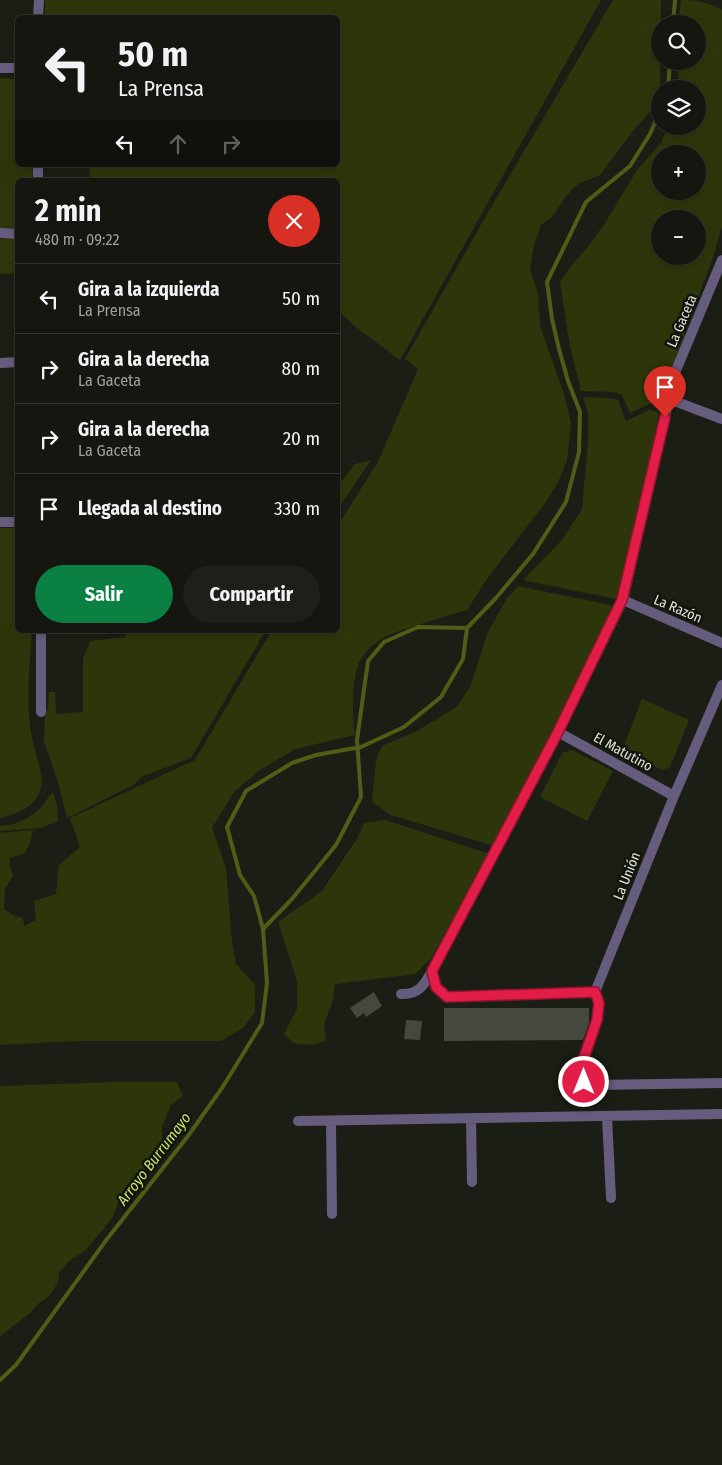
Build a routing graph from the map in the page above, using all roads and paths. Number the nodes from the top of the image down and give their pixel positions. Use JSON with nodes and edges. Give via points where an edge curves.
{"nodes":[{"id":1,"x":39,"y":0,"type":"edge"},
{"id":2,"x":38,"y":15,"type":"edge"},
{"id":3,"x":0,"y":68,"type":"edge"},
{"id":4,"x":15,"y":68,"type":"edge"},
{"id":5,"x":0,"y":233,"type":"edge"},
{"id":6,"x":15,"y":234,"type":"edge"},
{"id":7,"x":722,"y":260,"type":"edge"},
{"id":8,"x":0,"y":362,"type":"edge"},
{"id":9,"x":15,"y":362,"type":"edge"},
{"id":10,"x":669,"y":399,"type":"junction"},
{"id":11,"x":722,"y":419,"type":"edge"},
{"id":12,"x":0,"y":522,"type":"edge"},
{"id":13,"x":15,"y":522,"type":"edge"},
{"id":14,"x":622,"y":600,"type":"junction"},
{"id":15,"x":41,"y":633,"type":"edge"},
{"id":16,"x":722,"y":643,"type":"edge"},
{"id":17,"x":722,"y":685,"type":"edge"},
{"id":18,"x":41,"y":712,"type":"dead end"},
{"id":19,"x":558,"y":732,"type":"junction"},
{"id":20,"x":674,"y":796,"type":"junction"},
{"id":21,"x":432,"y":971,"type":"junction"},
{"id":22,"x":595,"y":992,"type":"junction"},
{"id":23,"x":401,"y":994,"type":"dead end"},
{"id":24,"x":722,"y":1083,"type":"edge"},
{"id":25,"x":722,"y":1114,"type":"edge"},
{"id":26,"x":607,"y":1117,"type":"junction"},
{"id":27,"x":471,"y":1119,"type":"junction"},
{"id":28,"x":298,"y":1121,"type":"dead end"},
{"id":29,"x":331,"y":1121,"type":"junction"},
{"id":30,"x":472,"y":1182,"type":"dead end"},
{"id":31,"x":611,"y":1198,"type":"dead end"},
{"id":32,"x":332,"y":1214,"type":"dead end"}],
"edges":[{"from":1,"to":2,"type":"street"},
{"from":3,"to":4,"type":"street"},
{"from":5,"to":6,"type":"street"},
{"from":7,"to":10,"type":"street","name":"La Gaceta","via":[[672,380]]},
{"from":8,"to":9,"type":"street"},
{"from":10,"to":11,"type":"street"},
{"from":10,"to":14,"type":"street","name":"La Gaceta"},
{"from":12,"to":13,"type":"street"},
{"from":14,"to":16,"type":"street","name":"La Razón"},
{"from":14,"to":19,"type":"street","name":"La Gaceta"},
{"from":15,"to":18,"type":"street"},
{"from":17,"to":20,"type":"street","name":"La Unión"},
{"from":19,"to":20,"type":"street","name":"El Matutino"},
{"from":19,"to":21,"type":"street","name":"La Gaceta"},
{"from":20,"to":22,"type":"street","name":"La Unión"},
{"from":21,"to":22,"type":"street","via":[[436,987],[447,997]]},
{"from":21,"to":23,"type":"street","name":"La Gaceta","via":[[414,993]]},
{"from":22,"to":24,"type":"street","name":"La Unión","via":[[599,1003],[597,1020],[581,1066],[584,1082],[595,1085]]},
{"from":25,"to":26,"type":"street"},
{"from":26,"to":27,"type":"street"},
{"from":26,"to":31,"type":"street"},
{"from":27,"to":29,"type":"street"},
{"from":27,"to":30,"type":"street"},
{"from":28,"to":29,"type":"street"},
{"from":29,"to":32,"type":"street"}]}
